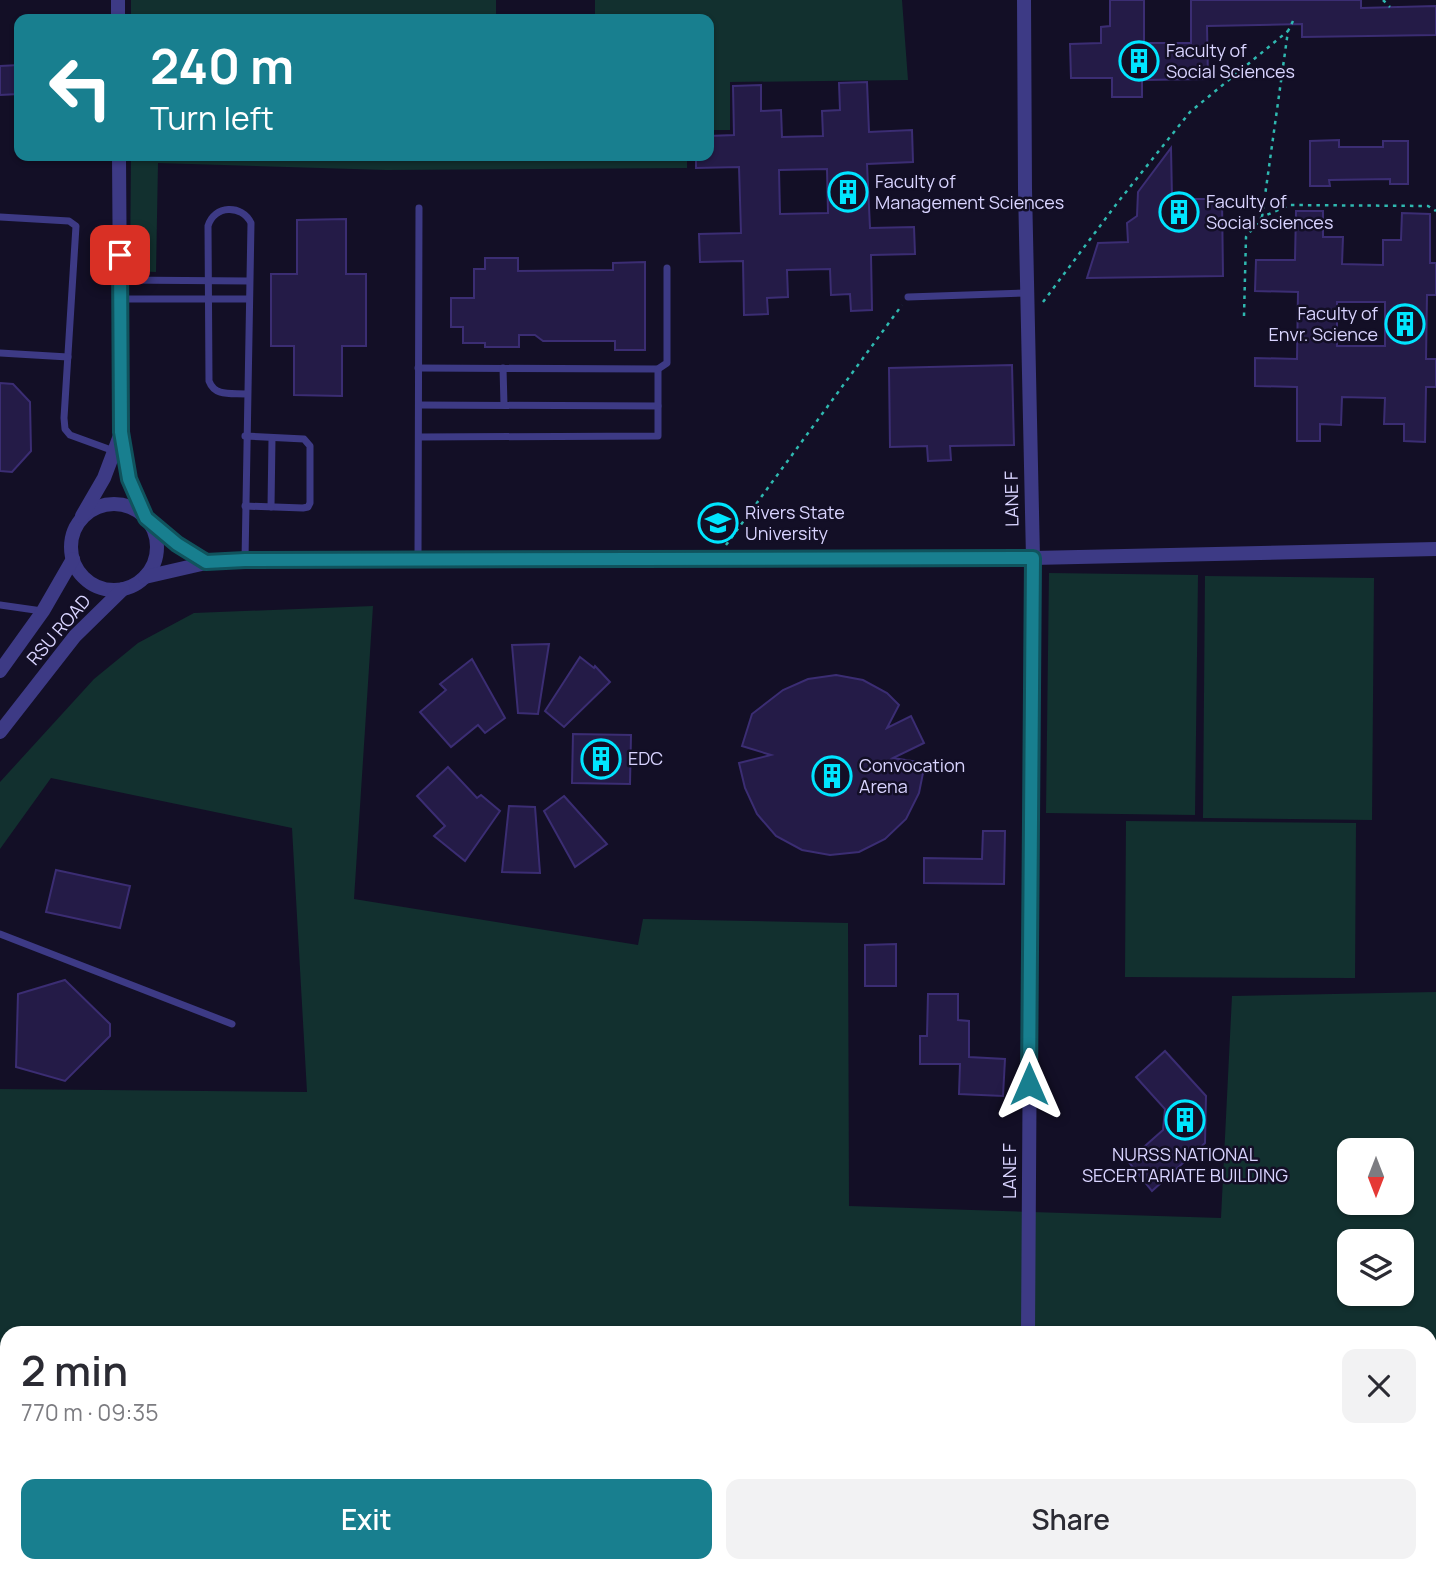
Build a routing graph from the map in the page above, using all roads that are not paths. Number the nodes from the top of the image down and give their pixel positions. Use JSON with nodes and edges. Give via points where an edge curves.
{"nodes":[{"id":1,"x":1024,"y":0,"type":"edge"},
{"id":2,"x":119,"y":161,"type":"edge"},
{"id":3,"x":419,"y":208,"type":"dead end"},
{"id":4,"x":0,"y":217,"type":"edge"},
{"id":5,"x":667,"y":268,"type":"dead end"},
{"id":6,"x":120,"y":280,"type":"junction"},
{"id":7,"x":208,"y":280,"type":"junction"},
{"id":8,"x":249,"y":281,"type":"junction"},
{"id":9,"x":1027,"y":293,"type":"junction"},
{"id":10,"x":908,"y":297,"type":"road end"},
{"id":11,"x":120,"y":299,"type":"junction"},
{"id":12,"x":208,"y":299,"type":"junction"},
{"id":13,"x":249,"y":299,"type":"junction"},
{"id":14,"x":0,"y":353,"type":"edge"},
{"id":15,"x":68,"y":358,"type":"junction"},
{"id":16,"x":418,"y":368,"type":"junction"},
{"id":17,"x":503,"y":368,"type":"junction"},
{"id":18,"x":657,"y":369,"type":"junction"},
{"id":19,"x":246,"y":394,"type":"junction"},
{"id":20,"x":419,"y":405,"type":"junction"},
{"id":21,"x":504,"y":405,"type":"junction"},
{"id":22,"x":658,"y":406,"type":"junction"},
{"id":23,"x":121,"y":432,"type":"junction"},
{"id":24,"x":245,"y":436,"type":"junction"},
{"id":25,"x":419,"y":437,"type":"junction"},
{"id":26,"x":272,"y":438,"type":"junction"},
{"id":27,"x":114,"y":451,"type":"junction"},
{"id":28,"x":246,"y":506,"type":"junction"},
{"id":29,"x":271,"y":507,"type":"junction"},
{"id":30,"x":146,"y":518,"type":"junction"},
{"id":31,"x":79,"y":523,"type":"junction"},
{"id":32,"x":1436,"y":549,"type":"edge"},
{"id":33,"x":1033,"y":558,"type":"junction"},
{"id":34,"x":73,"y":559,"type":"junction"},
{"id":35,"x":245,"y":560,"type":"junction"},
{"id":36,"x":418,"y":560,"type":"junction"},
{"id":37,"x":206,"y":562,"type":"junction"},
{"id":38,"x":145,"y":577,"type":"junction"},
{"id":39,"x":123,"y":589,"type":"junction"},
{"id":40,"x":0,"y":605,"type":"edge"},
{"id":41,"x":43,"y":611,"type":"junction"},
{"id":42,"x":0,"y":671,"type":"edge"},
{"id":43,"x":0,"y":732,"type":"edge"},
{"id":44,"x":0,"y":934,"type":"edge"},
{"id":45,"x":232,"y":1024,"type":"dead end"},
{"id":46,"x":1028,"y":1326,"type":"edge"}],
"edges":[{"from":1,"to":9,"type":"street","name":"LANE F"},
{"from":2,"to":6,"type":"street"},
{"from":3,"to":16,"type":"lane"},
{"from":4,"to":15,"type":"lane","via":[[69,221],[76,226]]},
{"from":5,"to":18,"type":"lane","via":[[667,363]]},
{"from":6,"to":7,"type":"lane"},
{"from":6,"to":11,"type":"street"},
{"from":7,"to":8,"type":"lane"},
{"from":7,"to":8,"type":"lane","via":[[211,216],[240,210],[251,223]]},
{"from":7,"to":12,"type":"lane"},
{"from":8,"to":13,"type":"lane"},
{"from":9,"to":10,"type":"lane"},
{"from":9,"to":33,"type":"street","name":"LANE F"},
{"from":11,"to":12,"type":"lane"},
{"from":11,"to":23,"type":"street"},
{"from":12,"to":13,"type":"lane"},
{"from":12,"to":19,"type":"lane","via":[[209,381],[218,392]]},
{"from":13,"to":19,"type":"lane"},
{"from":14,"to":15,"type":"lane"},
{"from":15,"to":27,"type":"lane","via":[[65,429]]},
{"from":16,"to":17,"type":"lane"},
{"from":16,"to":20,"type":"lane"},
{"from":17,"to":18,"type":"lane"},
{"from":17,"to":21,"type":"lane"},
{"from":18,"to":22,"type":"lane"},
{"from":19,"to":24,"type":"lane"},
{"from":20,"to":21,"type":"lane"},
{"from":20,"to":25,"type":"lane"},
{"from":21,"to":22,"type":"lane"},
{"from":22,"to":25,"type":"lane","via":[[657,436]]},
{"from":23,"to":27,"type":"street"},
{"from":23,"to":30,"type":"street","via":[[129,479]]},
{"from":24,"to":26,"type":"lane"},
{"from":24,"to":28,"type":"lane"},
{"from":25,"to":36,"type":"lane"},
{"from":26,"to":29,"type":"lane"},
{"from":26,"to":29,"type":"lane","via":[[308,442],[310,503],[303,508]]},
{"from":27,"to":31,"type":"street"},
{"from":28,"to":29,"type":"lane"},
{"from":28,"to":35,"type":"lane"},
{"from":30,"to":31,"type":"street","via":[[136,510],[111,504],[88,513]]},
{"from":30,"to":37,"type":"street"},
{"from":30,"to":38,"type":"street","via":[[157,541],[157,554]]},
{"from":31,"to":34,"type":"street","via":[[72,540]]},
{"from":32,"to":33,"type":"street"},
{"from":33,"to":36,"type":"street"},
{"from":33,"to":46,"type":"street","name":"LANE F"},
{"from":34,"to":39,"type":"street","via":[[78,571],[98,587]]},
{"from":34,"to":41,"type":"street","name":"RSU ROAD"},
{"from":35,"to":36,"type":"street"},
{"from":35,"to":37,"type":"street"},
{"from":37,"to":38,"type":"street"},
{"from":38,"to":39,"type":"street"},
{"from":39,"to":43,"type":"street","name":"RSU ROAD","via":[[75,636]]},
{"from":40,"to":41,"type":"lane"},
{"from":41,"to":42,"type":"street","name":"RSU ROAD"},
{"from":44,"to":45,"type":"lane"}]}
